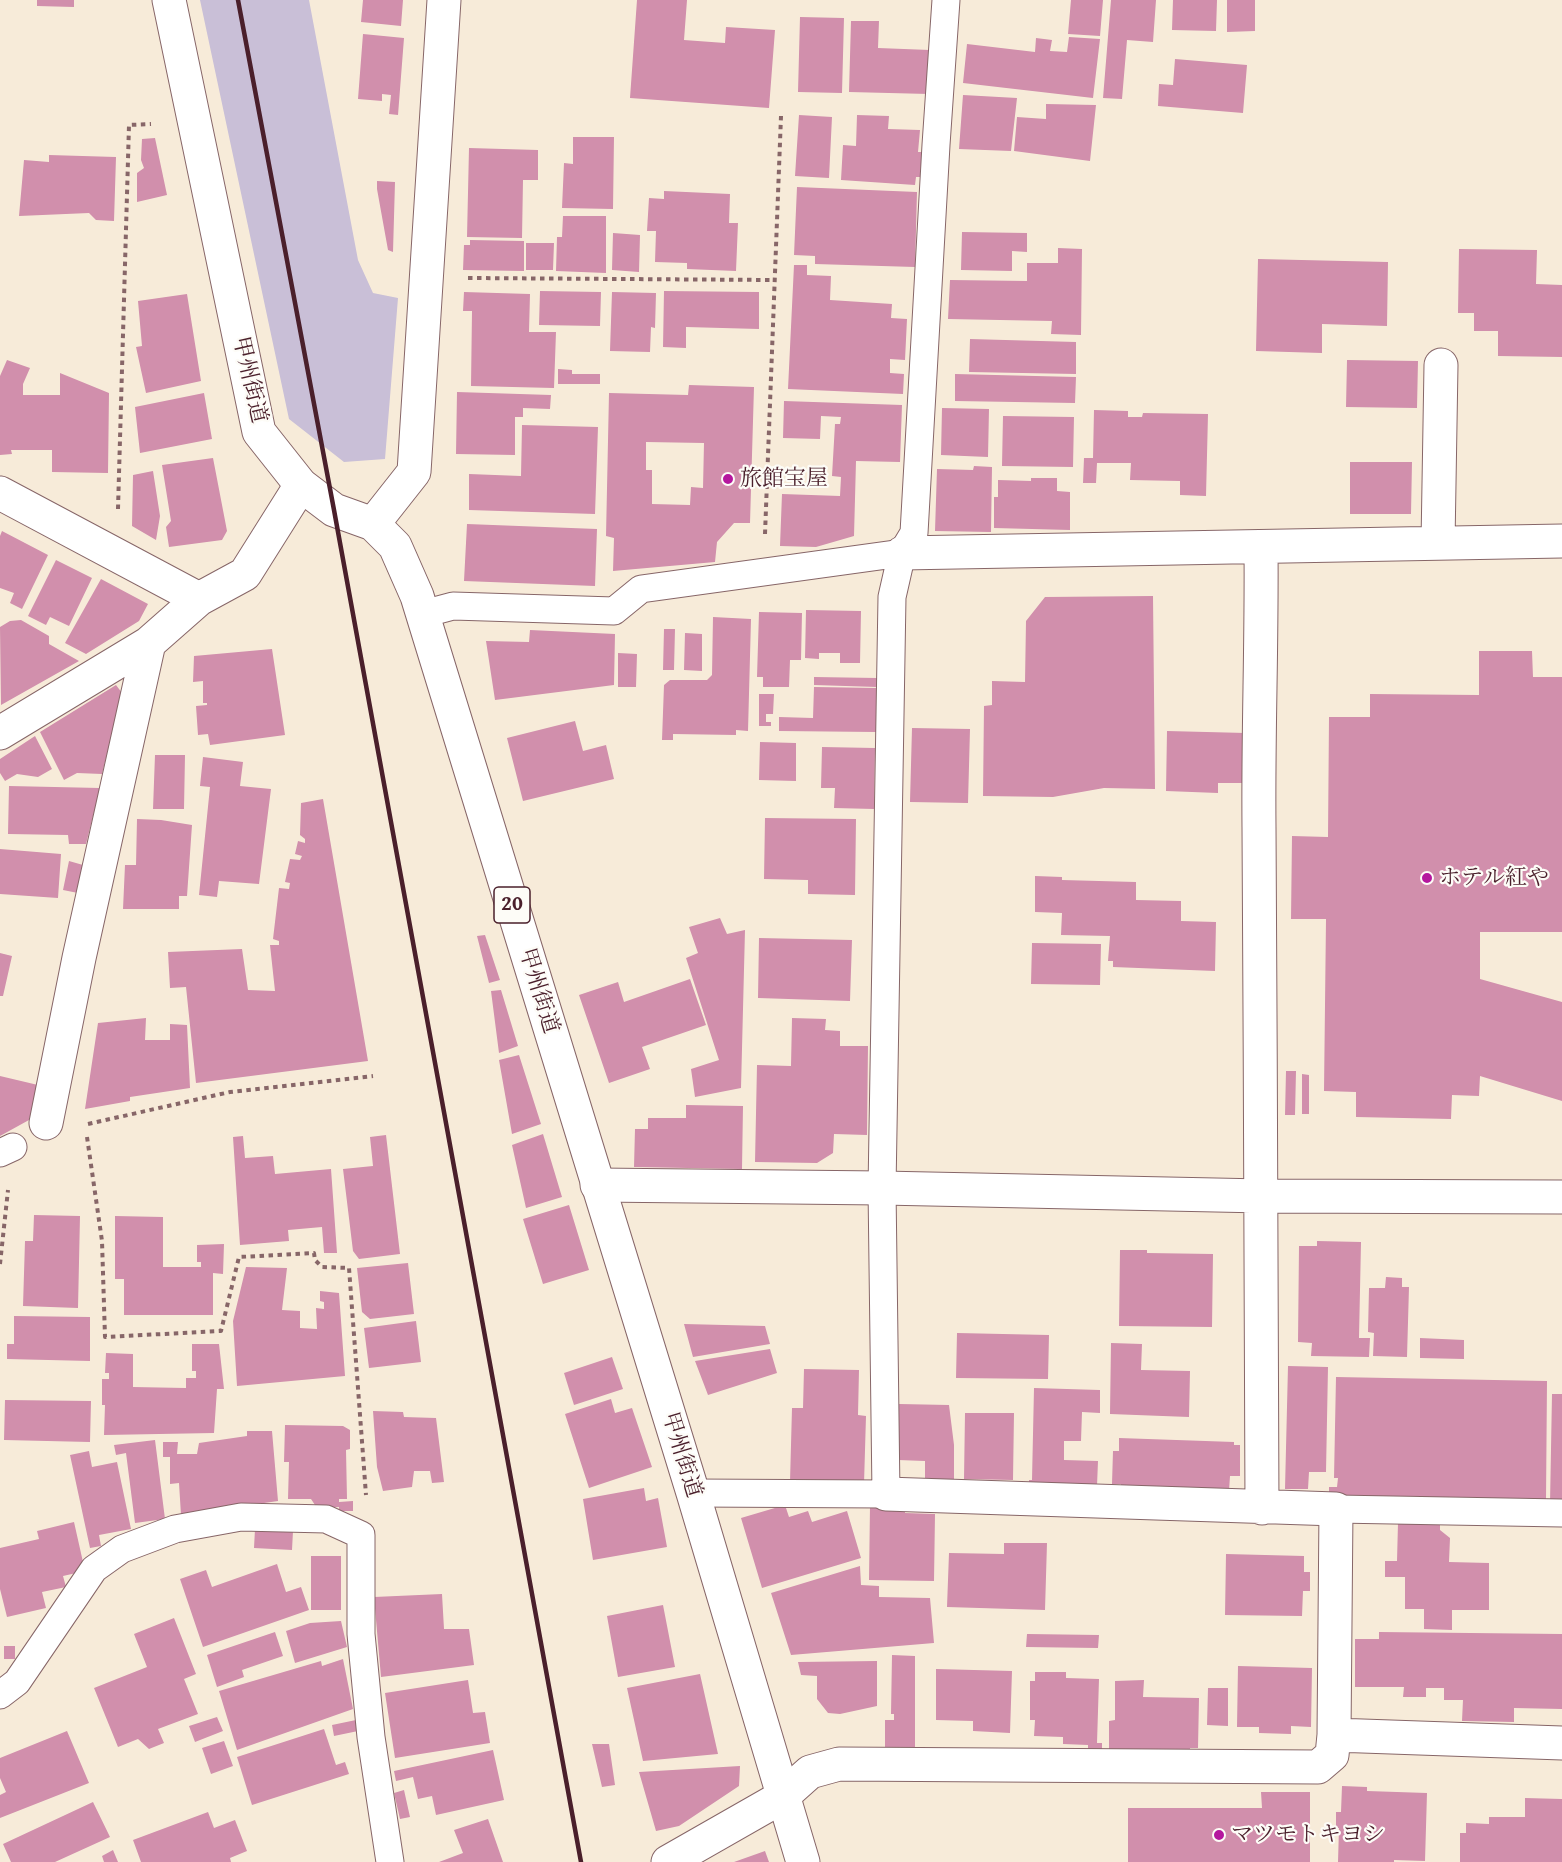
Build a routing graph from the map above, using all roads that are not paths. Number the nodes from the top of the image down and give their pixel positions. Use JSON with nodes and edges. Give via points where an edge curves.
{"nodes":[{"id":1,"x":169,"y":0,"type":"edge"},
{"id":2,"x":444,"y":0,"type":"edge"},
{"id":3,"x":946,"y":0,"type":"edge"},
{"id":4,"x":1441,"y":365,"type":"dead end"},
{"id":5,"x":301,"y":485,"type":"junction"},
{"id":6,"x":0,"y":493,"type":"edge"},
{"id":7,"x":373,"y":524,"type":"junction"},
{"id":8,"x":1562,"y":541,"type":"edge"},
{"id":9,"x":1438,"y":543,"type":"junction"},
{"id":10,"x":1261,"y":547,"type":"junction"},
{"id":11,"x":902,"y":553,"type":"junction"},
{"id":12,"x":199,"y":599,"type":"junction"},
{"id":13,"x":423,"y":614,"type":"junction"},
{"id":14,"x":149,"y":643,"type":"junction"},
{"id":15,"x":0,"y":733,"type":"edge"},
{"id":16,"x":46,"y":1123,"type":"road end"},
{"id":17,"x":597,"y":1185,"type":"junction"},
{"id":18,"x":882,"y":1188,"type":"junction"},
{"id":19,"x":1263,"y":1196,"type":"junction"},
{"id":20,"x":1562,"y":1197,"type":"edge"},
{"id":21,"x":693,"y":1494,"type":"junction"},
{"id":22,"x":886,"y":1494,"type":"junction"},
{"id":23,"x":1262,"y":1508,"type":"junction"},
{"id":24,"x":1336,"y":1509,"type":"junction"},
{"id":25,"x":1562,"y":1513,"type":"edge"},
{"id":26,"x":0,"y":1695,"type":"edge"},
{"id":27,"x":1334,"y":1735,"type":"junction"},
{"id":28,"x":1562,"y":1743,"type":"edge"},
{"id":29,"x":782,"y":1797,"type":"junction"},
{"id":30,"x":390,"y":1862,"type":"edge"},
{"id":31,"x":668,"y":1862,"type":"edge"},
{"id":32,"x":803,"y":1862,"type":"edge"}],
"edges":[{"from":1,"to":5,"type":"main road","name":"甲州街道","number":"20","via":[[259,432]]},
{"from":2,"to":7,"type":"main road","via":[[414,472]]},
{"from":3,"to":11,"type":"lane","via":[[914,533]]},
{"from":4,"to":9,"type":"main road"},
{"from":5,"to":7,"type":"main road","name":"甲州街道","number":"20","via":[[334,510]]},
{"from":5,"to":12,"type":"main road","via":[[245,574]]},
{"from":6,"to":12,"type":"main road"},
{"from":7,"to":13,"type":"main road","name":"甲州街道","number":"20","via":[[395,546]]},
{"from":8,"to":9,"type":"main road"},
{"from":9,"to":10,"type":"main road"},
{"from":10,"to":11,"type":"main road"},
{"from":10,"to":19,"type":"main road"},
{"from":11,"to":13,"type":"lane","via":[[641,589],[614,611],[453,606]]},
{"from":11,"to":18,"type":"lane","via":[[892,597]]},
{"from":12,"to":14,"type":"main road"},
{"from":13,"to":17,"type":"main road","name":"甲州街道","number":"20"},
{"from":14,"to":15,"type":"main road"},
{"from":14,"to":16,"type":"main road"},
{"from":17,"to":18,"type":"main road"},
{"from":17,"to":21,"type":"main road","name":"甲州街道","number":"20"},
{"from":18,"to":19,"type":"main road"},
{"from":18,"to":22,"type":"lane"},
{"from":19,"to":20,"type":"main road"},
{"from":19,"to":23,"type":"main road"},
{"from":21,"to":22,"type":"lane"},
{"from":21,"to":29,"type":"main road","name":"甲州街道","number":"20"},
{"from":22,"to":23,"type":"main road"},
{"from":23,"to":24,"type":"main road"},
{"from":24,"to":25,"type":"lane"},
{"from":24,"to":27,"type":"main road"},
{"from":26,"to":30,"type":"lane","via":[[17,1682],[94,1569],[122,1548],[176,1529],[241,1517],[326,1519],[361,1535],[361,1634],[371,1737]]},
{"from":27,"to":28,"type":"main road"},
{"from":27,"to":29,"type":"main road","via":[[1332,1755],[1318,1767],[839,1764],[810,1772]]},
{"from":29,"to":31,"type":"main road"},
{"from":29,"to":32,"type":"main road","name":"甲州街道","number":"20"}]}
